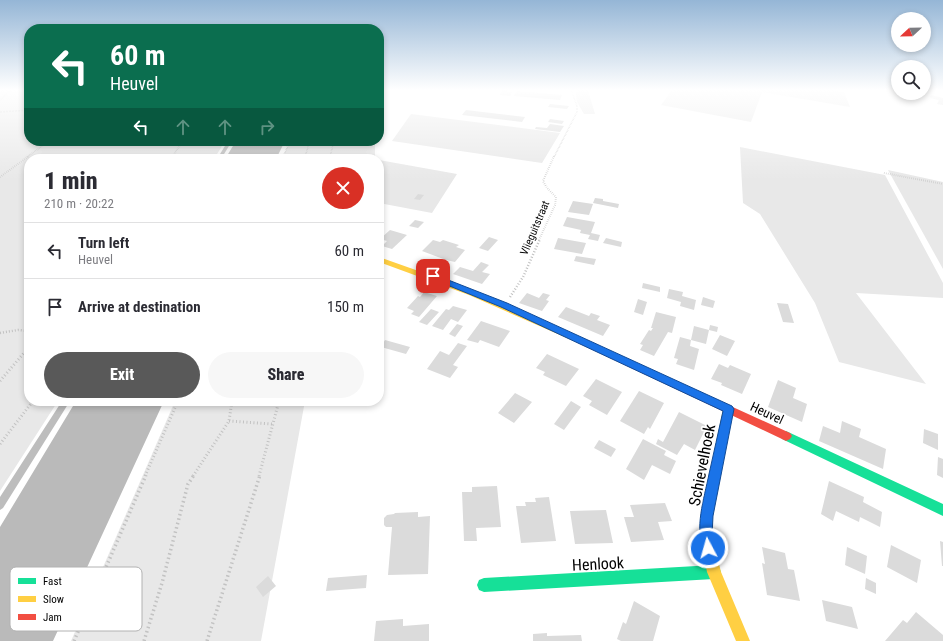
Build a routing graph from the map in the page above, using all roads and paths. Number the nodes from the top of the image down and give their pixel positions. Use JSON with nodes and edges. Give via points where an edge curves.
{"nodes":[{"id":1,"x":573,"y":120,"type":"edge"},
{"id":2,"x":42,"y":146,"type":"edge"},
{"id":3,"x":31,"y":154,"type":"edge"},
{"id":4,"x":24,"y":159,"type":"edge"},
{"id":5,"x":884,"y":173,"type":"dead end"},
{"id":6,"x":0,"y":177,"type":"edge"},
{"id":7,"x":943,"y":184,"type":"edge"},
{"id":8,"x":384,"y":261,"type":"edge"},
{"id":9,"x":504,"y":305,"type":"junction"},
{"id":10,"x":24,"y":331,"type":"edge"},
{"id":11,"x":0,"y":333,"type":"edge"},
{"id":12,"x":24,"y":353,"type":"edge"},
{"id":13,"x":0,"y":381,"type":"edge"},
{"id":14,"x":29,"y":406,"type":"edge"},
{"id":15,"x":63,"y":406,"type":"edge"},
{"id":16,"x":176,"y":406,"type":"edge"},
{"id":17,"x":231,"y":406,"type":"edge"},
{"id":18,"x":277,"y":406,"type":"edge"},
{"id":19,"x":728,"y":409,"type":"junction"},
{"id":20,"x":229,"y":421,"type":"junction"},
{"id":21,"x":272,"y":424,"type":"junction"},
{"id":22,"x":0,"y":444,"type":"edge"},
{"id":23,"x":0,"y":505,"type":"edge"},
{"id":24,"x":943,"y":510,"type":"edge"},
{"id":25,"x":106,"y":567,"type":"edge"},
{"id":26,"x":714,"y":572,"type":"junction"},
{"id":27,"x":484,"y":585,"type":"dead end"},
{"id":28,"x":78,"y":631,"type":"edge"},
{"id":29,"x":74,"y":641,"type":"edge"},
{"id":30,"x":144,"y":641,"type":"edge"},
{"id":31,"x":207,"y":641,"type":"edge"},
{"id":32,"x":743,"y":641,"type":"edge"}],
"edges":[{"from":1,"to":9,"type":"path","name":"Vlieguitstraat","via":[[545,174],[544,181],[556,197],[555,205],[523,277]]},
{"from":2,"to":3,"type":"path"},
{"from":4,"to":6,"type":"path"},
{"from":5,"to":7,"type":"path"},
{"from":8,"to":9,"type":"street","name":"Heuvel","via":[[446,281]]},
{"from":9,"to":19,"type":"street","name":"Heuvel"},
{"from":10,"to":11,"type":"path"},
{"from":12,"to":13,"type":"path"},
{"from":14,"to":22,"type":"path"},
{"from":15,"to":23,"type":"lane"},
{"from":16,"to":25,"type":"path"},
{"from":17,"to":20,"type":"path"},
{"from":18,"to":21,"type":"path"},
{"from":19,"to":24,"type":"street","name":"Heuvel"},
{"from":19,"to":26,"type":"street","name":"Schievelhoek","via":[[707,516],[706,536]]},
{"from":20,"to":21,"type":"path"},
{"from":20,"to":30,"type":"path","via":[[188,484]]},
{"from":21,"to":31,"type":"path","via":[[258,480]]},
{"from":26,"to":27,"type":"street","name":"Henlook"},
{"from":26,"to":32,"type":"street","name":"Schievelhoek"},
{"from":28,"to":29,"type":"path"}]}
